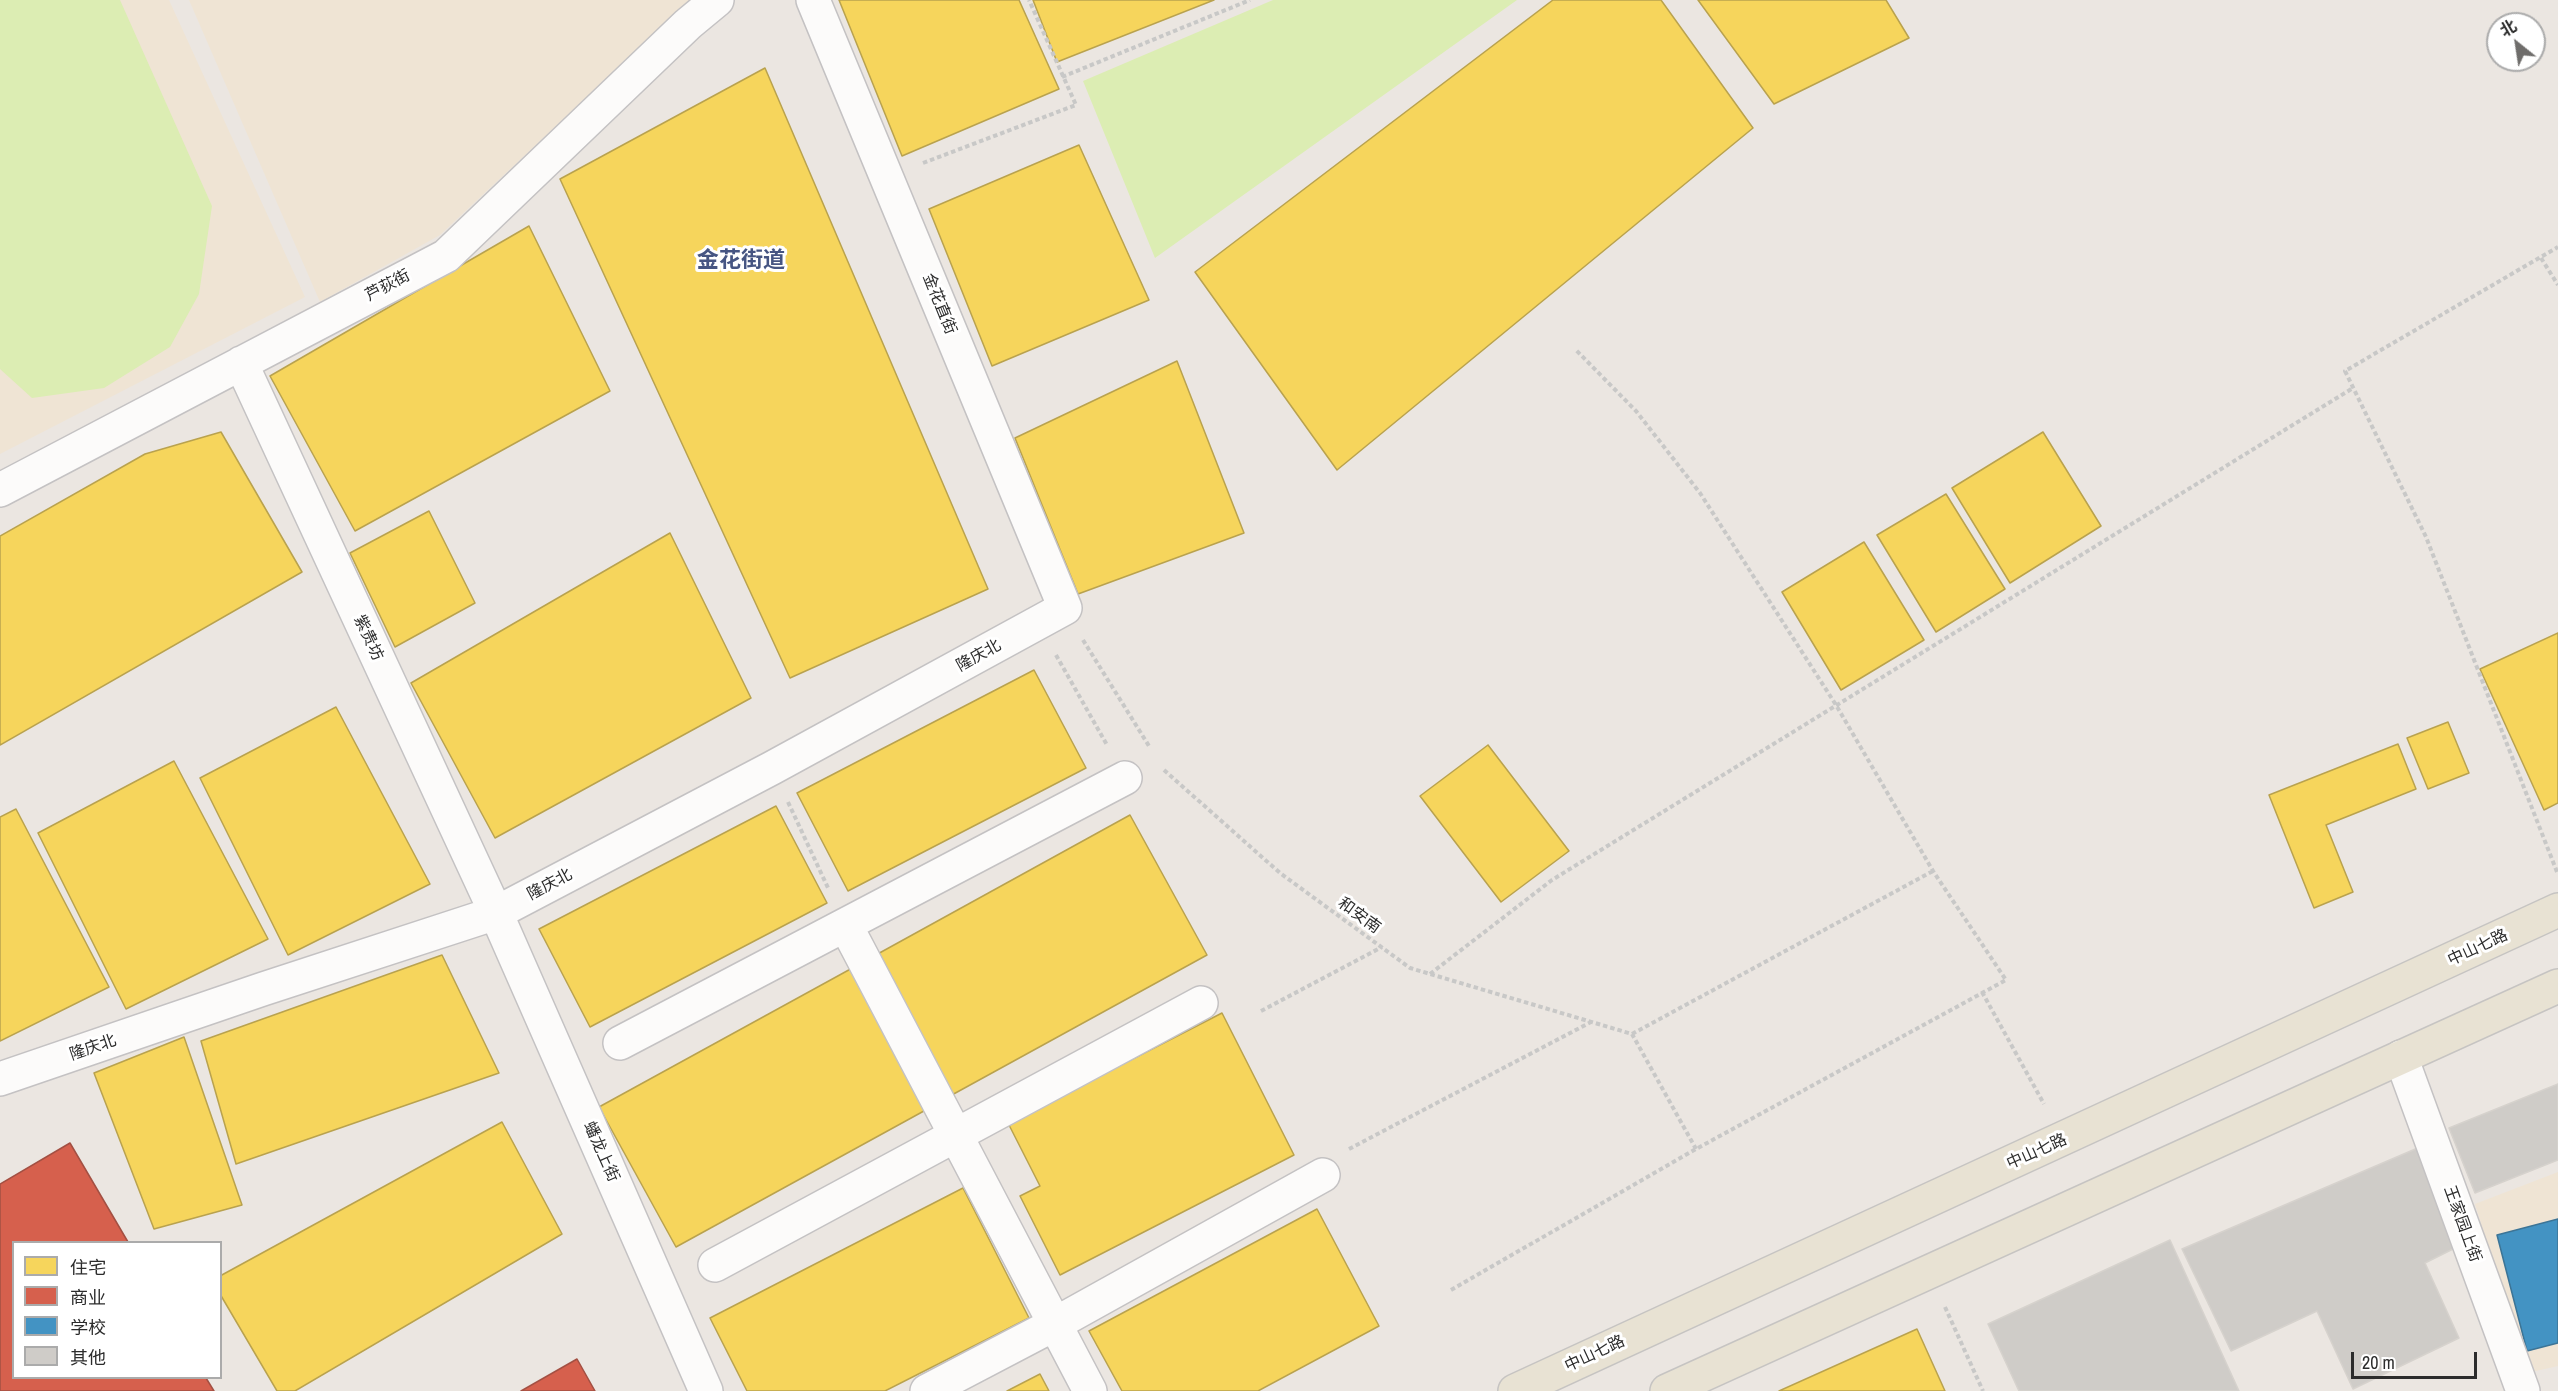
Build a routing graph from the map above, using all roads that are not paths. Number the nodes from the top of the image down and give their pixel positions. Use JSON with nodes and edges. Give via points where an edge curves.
{"nodes":[{"id":1,"x":717,"y":0,"type":"edge"},
{"id":2,"x":813,"y":0,"type":"edge"},
{"id":3,"x":241,"y":363,"type":"junction"},
{"id":4,"x":0,"y":489,"type":"edge"},
{"id":5,"x":1051,"y":616,"type":"joint"},
{"id":6,"x":1125,"y":778,"type":"road end"},
{"id":7,"x":2558,"y":910,"type":"edge"},
{"id":8,"x":496,"y":913,"type":"junction"},
{"id":9,"x":846,"y":926,"type":"junction"},
{"id":10,"x":2558,"y":986,"type":"edge"},
{"id":11,"x":1201,"y":1003,"type":"dead end"},
{"id":12,"x":620,"y":1043,"type":"dead end"},
{"id":13,"x":2401,"y":1057,"type":"junction"},
{"id":14,"x":0,"y":1079,"type":"edge"},
{"id":15,"x":956,"y":1135,"type":"junction"},
{"id":16,"x":1332,"y":1164,"type":"road end"},
{"id":17,"x":715,"y":1265,"type":"dead end"},
{"id":18,"x":1055,"y":1324,"type":"junction"},
{"id":19,"x":706,"y":1391,"type":"edge"},
{"id":20,"x":927,"y":1391,"type":"edge"},
{"id":21,"x":1090,"y":1391,"type":"edge"},
{"id":22,"x":1515,"y":1391,"type":"edge"},
{"id":23,"x":1667,"y":1391,"type":"edge"},
{"id":24,"x":2523,"y":1391,"type":"edge"}],
"edges":[{"from":1,"to":3,"type":"street","name":"芦荻街","via":[[446,256]]},
{"from":2,"to":5,"type":"street","name":"金花直街","via":[[886,177]]},
{"from":3,"to":4,"type":"street","name":"芦荻街"},
{"from":3,"to":8,"type":"street","name":"紫贵坊"},
{"from":5,"to":8,"type":"street","name":"隆庆北"},
{"from":6,"to":9,"type":"street"},
{"from":7,"to":22,"type":"main road","name":"中山七路"},
{"from":8,"to":14,"type":"street","name":"隆庆北"},
{"from":8,"to":19,"type":"street","name":"蟠龙上街"},
{"from":9,"to":12,"type":"street"},
{"from":9,"to":15,"type":"street"},
{"from":10,"to":13,"type":"main road"},
{"from":11,"to":15,"type":"street"},
{"from":13,"to":23,"type":"main road"},
{"from":13,"to":24,"type":"street","name":"王家园上街"},
{"from":15,"to":17,"type":"street"},
{"from":15,"to":18,"type":"street"},
{"from":16,"to":18,"type":"street"},
{"from":18,"to":20,"type":"street"},
{"from":18,"to":21,"type":"street"}]}
